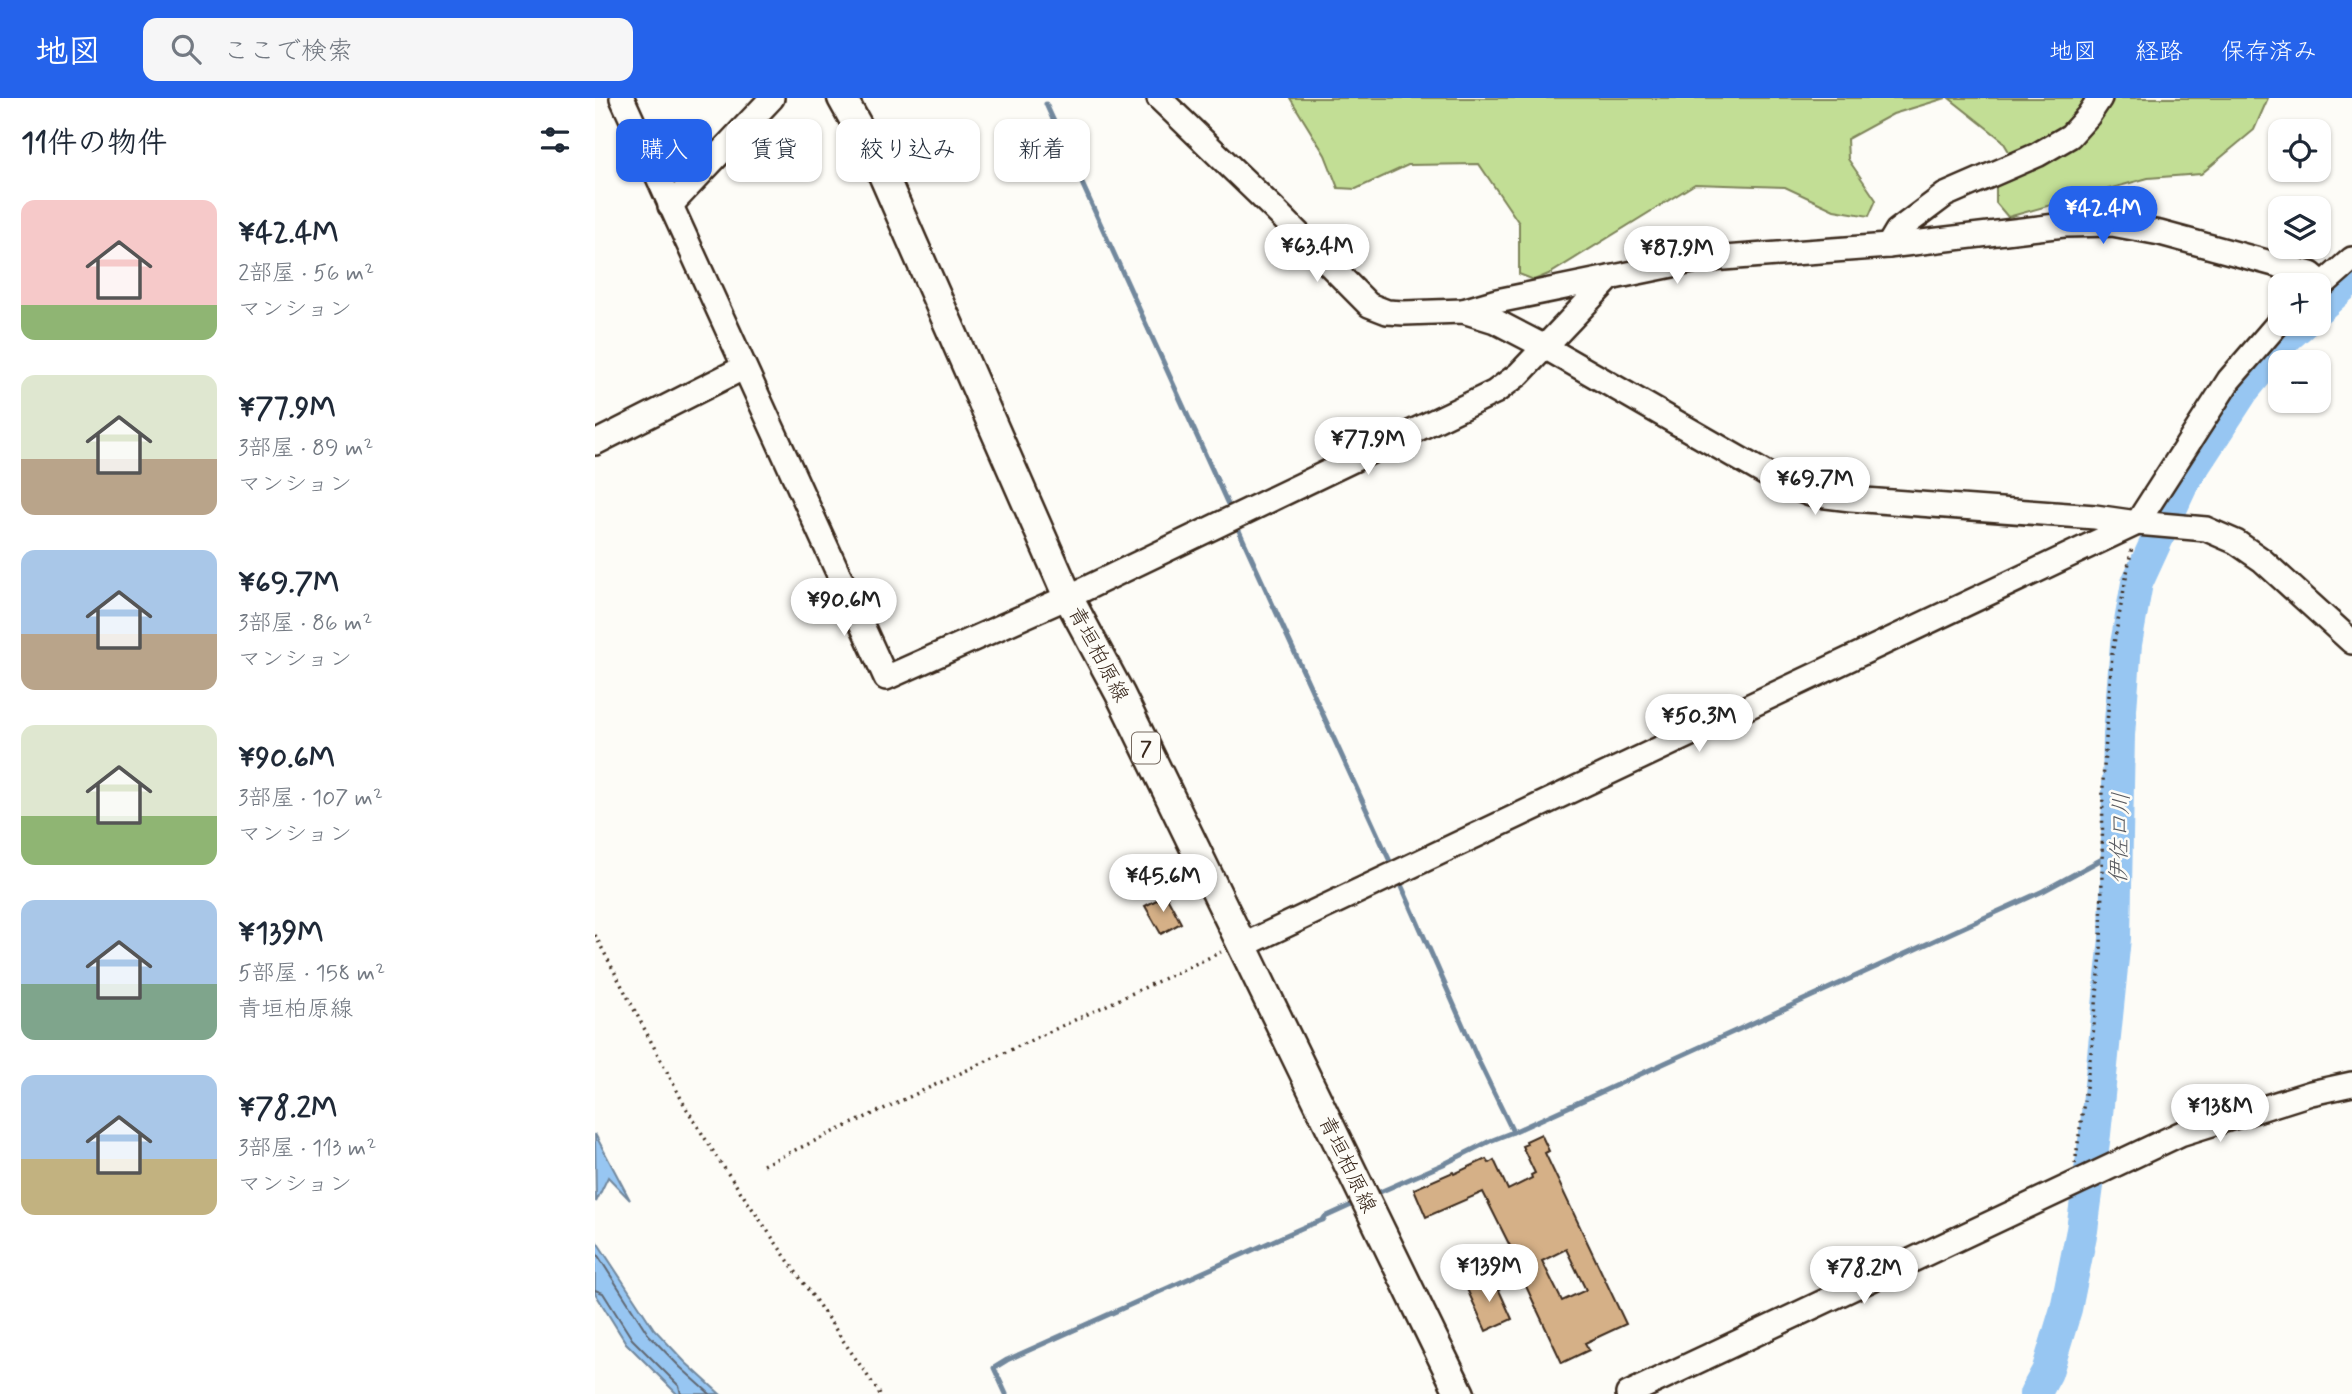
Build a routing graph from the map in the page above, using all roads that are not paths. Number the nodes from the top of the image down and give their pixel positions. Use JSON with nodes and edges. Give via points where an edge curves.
{"nodes":[{"id":1,"x":622,"y":98,"type":"edge"},
{"id":2,"x":772,"y":98,"type":"edge"},
{"id":3,"x":842,"y":98,"type":"edge"},
{"id":4,"x":1159,"y":98,"type":"edge"},
{"id":5,"x":2100,"y":98,"type":"edge"},
{"id":6,"x":670,"y":206,"type":"junction"},
{"id":7,"x":1888,"y":246,"type":"junction"},
{"id":8,"x":2352,"y":259,"type":"edge"},
{"id":9,"x":2307,"y":273,"type":"edge"},
{"id":10,"x":2331,"y":277,"type":"edge"},
{"id":11,"x":1610,"y":278,"type":"junction"},
{"id":12,"x":1463,"y":311,"type":"junction"},
{"id":13,"x":2268,"y":335,"type":"edge"},
{"id":14,"x":1545,"y":347,"type":"junction"},
{"id":15,"x":743,"y":368,"type":"junction"},
{"id":16,"x":595,"y":443,"type":"edge"},
{"id":17,"x":2155,"y":524,"type":"junction"},
{"id":18,"x":1068,"y":597,"type":"junction"},
{"id":19,"x":2352,"y":642,"type":"edge"},
{"id":20,"x":1241,"y":944,"type":"junction"},
{"id":21,"x":2352,"y":1084,"type":"edge"},
{"id":22,"x":1460,"y":1394,"type":"edge"},
{"id":23,"x":1628,"y":1394,"type":"edge"}],
"edges":[{"from":1,"to":6,"type":"street"},
{"from":2,"to":6,"type":"street"},
{"from":3,"to":18,"type":"main road","name":"青垣柏原線","number":"7","via":[[877,162]]},
{"from":4,"to":12,"type":"street","via":[[1369,305],[1387,312]]},
{"from":5,"to":7,"type":"street","via":[[2070,136],[1945,195],[1897,231]]},
{"from":6,"to":15,"type":"street"},
{"from":7,"to":9,"type":"street","via":[[2064,225],[2112,224]]},
{"from":7,"to":11,"type":"street","via":[[1697,260]]},
{"from":8,"to":10,"type":"street"},
{"from":11,"to":12,"type":"street"},
{"from":11,"to":14,"type":"street"},
{"from":12,"to":14,"type":"street","via":[[1495,321]]},
{"from":13,"to":17,"type":"street","via":[[2229,380]]},
{"from":14,"to":17,"type":"street","via":[[1780,482],[1810,494]]},
{"from":14,"to":18,"type":"street","via":[[1495,392]]},
{"from":15,"to":16,"type":"street"},
{"from":15,"to":18,"type":"street","via":[[886,678]]},
{"from":17,"to":19,"type":"street","via":[[2206,529],[2236,542]]},
{"from":17,"to":20,"type":"street"},
{"from":18,"to":20,"type":"main road","name":"青垣柏原線","number":"7"},
{"from":20,"to":22,"type":"main road","name":"青垣柏原線","number":"7"},
{"from":21,"to":23,"type":"street","via":[[2180,1133]]}]}
